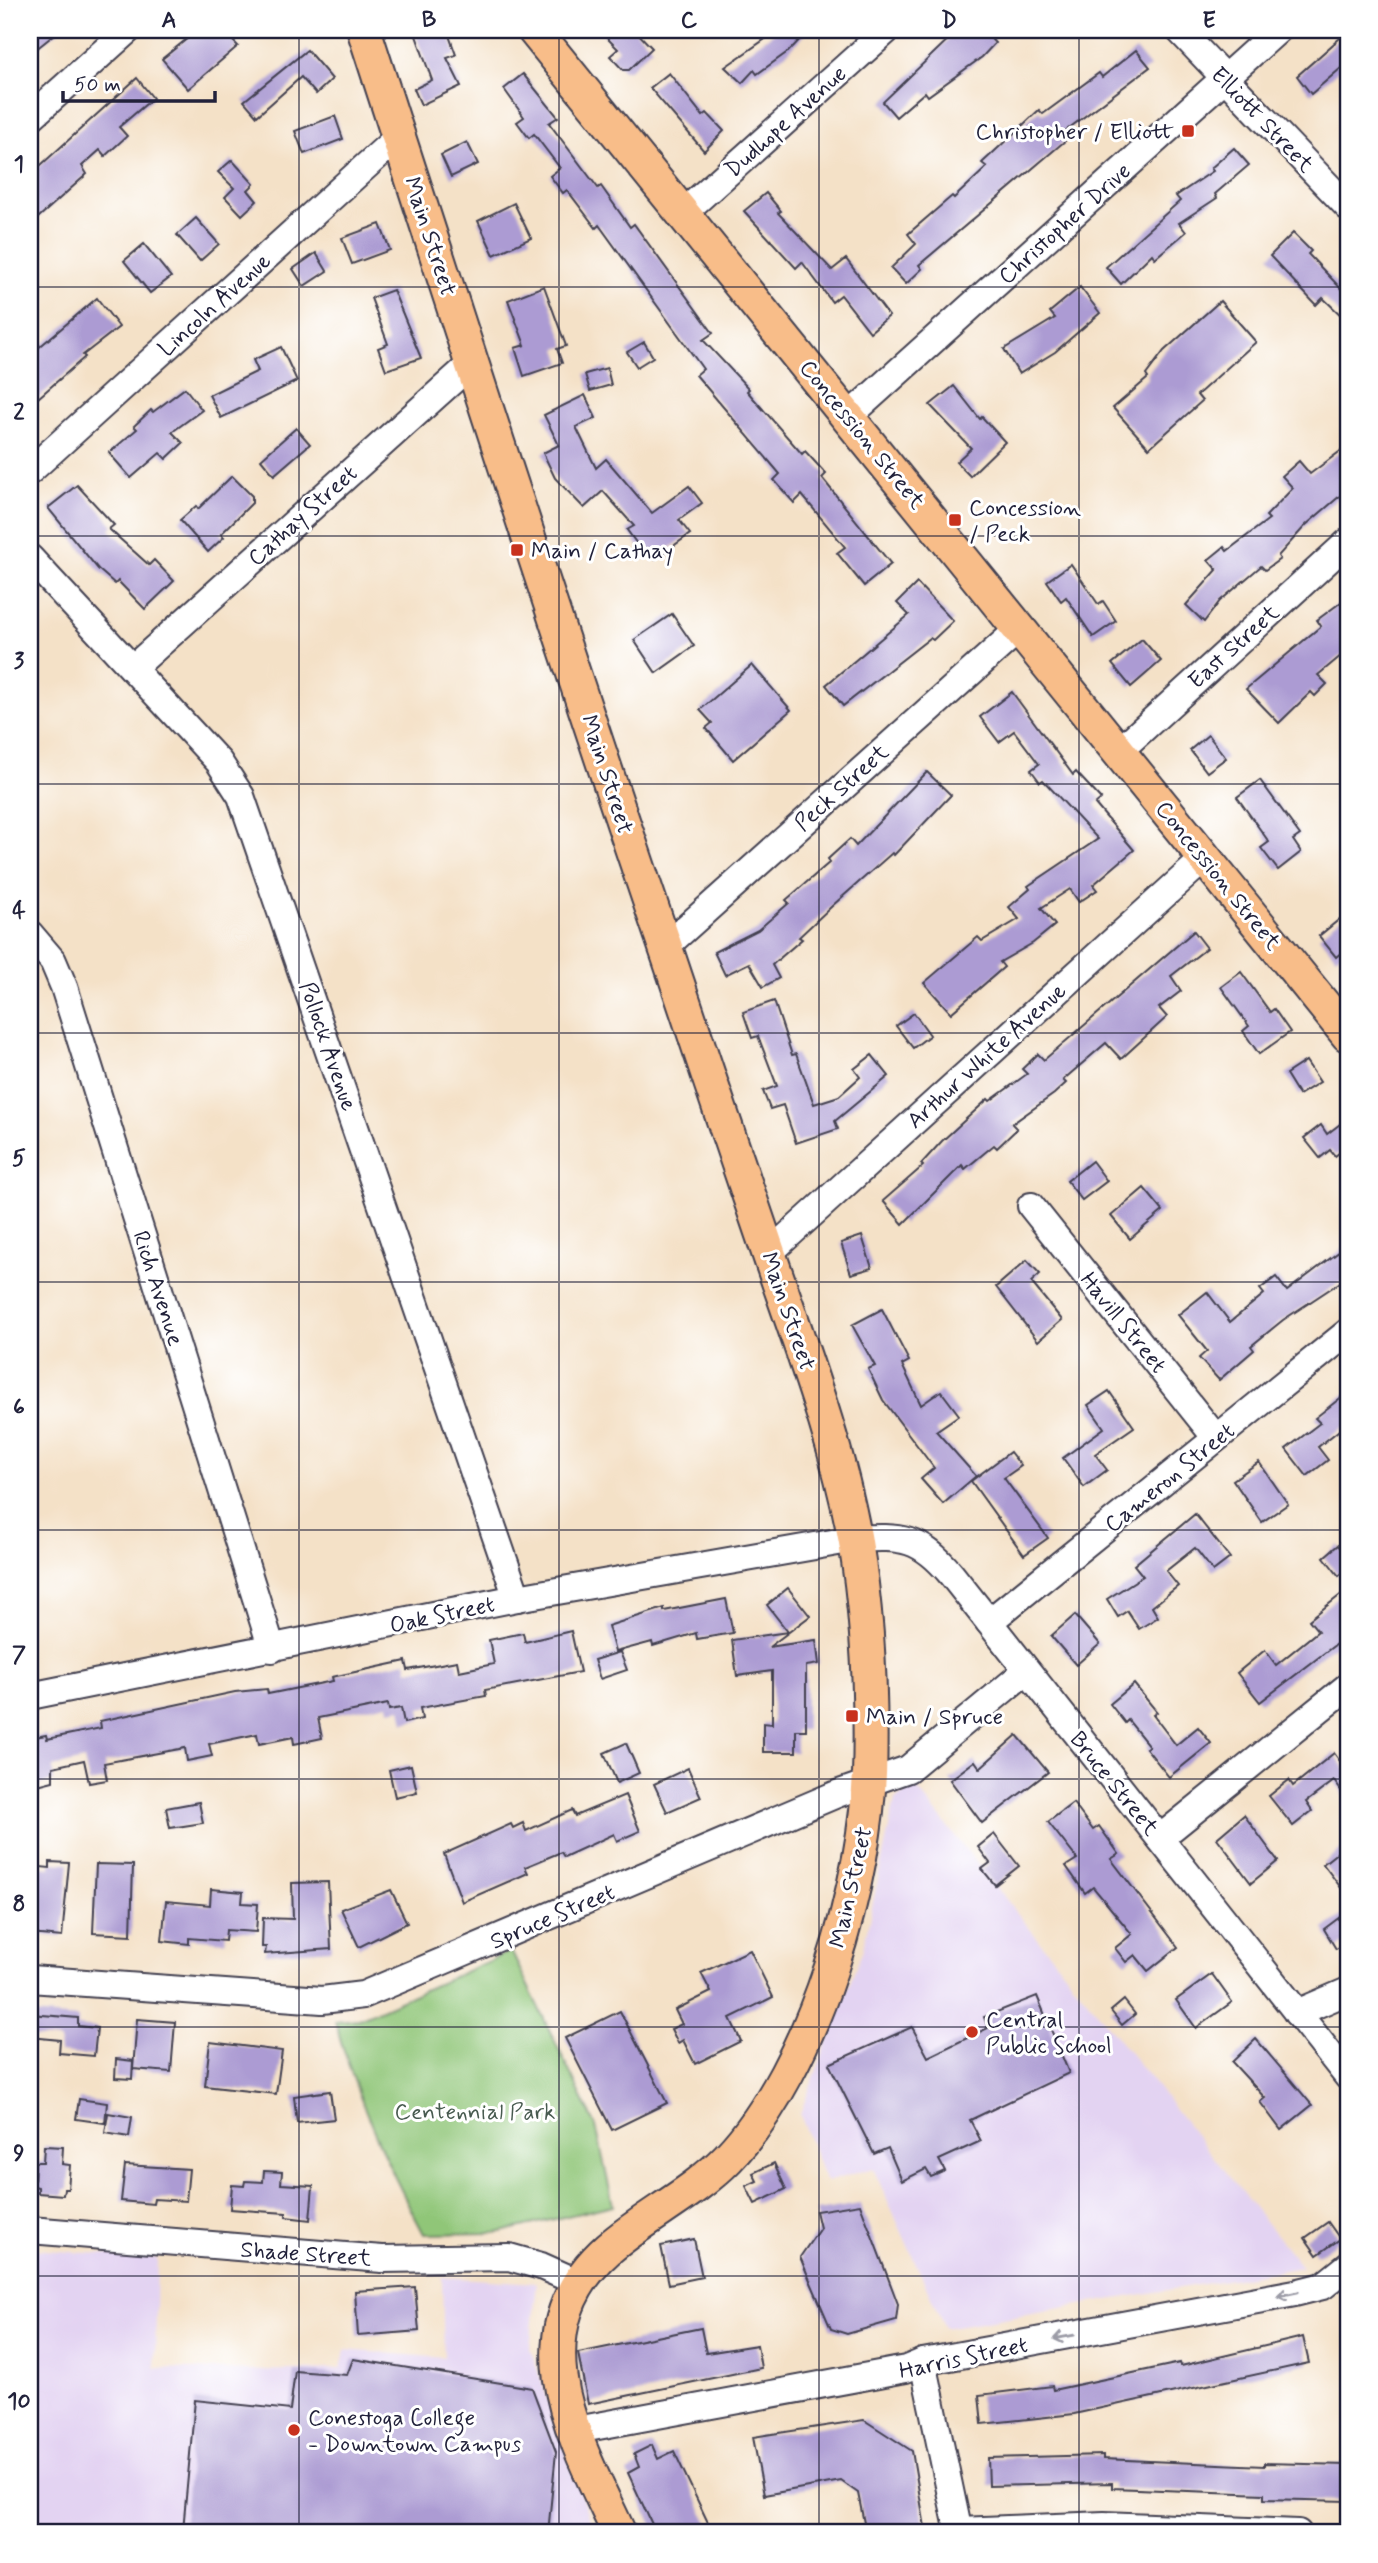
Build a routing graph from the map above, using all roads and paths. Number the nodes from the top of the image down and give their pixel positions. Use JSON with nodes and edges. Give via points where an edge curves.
{"nodes":[{"id":1,"x":128,"y":30,"type":"edge"},
{"id":2,"x":364,"y":30,"type":"edge"},
{"id":3,"x":534,"y":30,"type":"edge"},
{"id":4,"x":887,"y":30,"type":"edge"},
{"id":5,"x":1179,"y":30,"type":"edge"},
{"id":6,"x":1278,"y":30,"type":"edge"},
{"id":7,"x":1224,"y":78,"type":"junction"},
{"id":8,"x":30,"y":118,"type":"edge"},
{"id":9,"x":398,"y":137,"type":"junction"},
{"id":10,"x":1348,"y":207,"type":"edge"},
{"id":11,"x":683,"y":213,"type":"junction"},
{"id":12,"x":472,"y":363,"type":"junction"},
{"id":13,"x":849,"y":416,"type":"junction"},
{"id":14,"x":30,"y":471,"type":"edge"},
{"id":15,"x":1348,"y":542,"type":"edge"},
{"id":16,"x":30,"y":558,"type":"edge"},
{"id":17,"x":1020,"y":629,"type":"junction"},
{"id":18,"x":134,"y":668,"type":"junction"},
{"id":19,"x":1119,"y":751,"type":"junction"},
{"id":20,"x":1205,"y":858,"type":"junction"},
{"id":21,"x":30,"y":934,"type":"edge"},
{"id":22,"x":665,"y":947,"type":"junction"},
{"id":23,"x":1348,"y":1035,"type":"edge"},
{"id":24,"x":1031,"y":1206,"type":"dead end"},
{"id":25,"x":769,"y":1253,"type":"junction"},
{"id":26,"x":1348,"y":1332,"type":"edge"},
{"id":27,"x":1216,"y":1438,"type":"junction"},
{"id":28,"x":855,"y":1539,"type":"junction"},
{"id":29,"x":517,"y":1598,"type":"junction"},
{"id":30,"x":989,"y":1622,"type":"junction"},
{"id":31,"x":272,"y":1649,"type":"junction"},
{"id":32,"x":1026,"y":1671,"type":"junction"},
{"id":33,"x":1348,"y":1686,"type":"edge"},
{"id":34,"x":30,"y":1696,"type":"edge"},
{"id":35,"x":870,"y":1783,"type":"junction"},
{"id":36,"x":1160,"y":1838,"type":"junction"},
{"id":37,"x":30,"y":1979,"type":"edge"},
{"id":38,"x":1348,"y":1991,"type":"edge"},
{"id":39,"x":1297,"y":2013,"type":"junction"},
{"id":40,"x":1348,"y":2077,"type":"edge"},
{"id":41,"x":30,"y":2230,"type":"edge"},
{"id":42,"x":1348,"y":2266,"type":"edge"},
{"id":43,"x":579,"y":2283,"type":"junction"},
{"id":44,"x":923,"y":2362,"type":"junction"},
{"id":45,"x":571,"y":2431,"type":"junction"},
{"id":46,"x":959,"y":2532,"type":"edge"},
{"id":47,"x":619,"y":2533,"type":"edge"},
{"id":48,"x":1298,"y":2533,"type":"edge"}],
"edges":[{"from":1,"to":8,"type":"street"},
{"from":2,"to":9,"type":"main road","name":"Main Street"},
{"from":3,"to":11,"type":"main road","name":"Concession Street"},
{"from":4,"to":11,"type":"street","name":"Dudhope Avenue"},
{"from":5,"to":7,"type":"street","name":"Elliott Street"},
{"from":6,"to":7,"type":"street","name":"Christopher Drive"},
{"from":7,"to":10,"type":"street","name":"Elliott Street"},
{"from":7,"to":13,"type":"street","name":"Christopher Drive"},
{"from":9,"to":12,"type":"main road","name":"Main Street"},
{"from":9,"to":14,"type":"street","name":"Lincoln Avenue"},
{"from":11,"to":13,"type":"main road","name":"Concession Street"},
{"from":12,"to":18,"type":"street","name":"Cathay Street"},
{"from":12,"to":22,"type":"main road","name":"Main Street"},
{"from":13,"to":17,"type":"main road","name":"Concession Street"},
{"from":15,"to":19,"type":"street","name":"East Street"},
{"from":16,"to":18,"type":"street","name":"Pollock Avenue"},
{"from":17,"to":19,"type":"main road","name":"Concession Street"},
{"from":17,"to":22,"type":"street","name":"Peck Street"},
{"from":18,"to":29,"type":"street","name":"Pollock Avenue","via":[[219,762],[241,796]]},
{"from":19,"to":20,"type":"main road","name":"Concession Street"},
{"from":20,"to":23,"type":"main road","name":"Concession Street"},
{"from":20,"to":25,"type":"street","name":"Arthur White Avenue"},
{"from":21,"to":31,"type":"street","name":"Rich Avenue","via":[[53,961],[64,987]]},
{"from":22,"to":25,"type":"main road","name":"Main Street"},
{"from":24,"to":27,"type":"street","name":"Havill Street"},
{"from":25,"to":28,"type":"main road","name":"Main Street","via":[[821,1405]]},
{"from":26,"to":27,"type":"street","name":"Cameron Street"},
{"from":27,"to":30,"type":"street","name":"Cameron Street"},
{"from":28,"to":29,"type":"street","name":"Oak Street"},
{"from":28,"to":30,"type":"street","name":"Bruce Street","via":[[889,1537],[927,1548]]},
{"from":28,"to":35,"type":"main road","name":"Main Street","via":[[869,1673]]},
{"from":29,"to":31,"type":"street","name":"Oak Street"},
{"from":30,"to":32,"type":"street","name":"Bruce Street"},
{"from":31,"to":34,"type":"street","name":"Oak Street"},
{"from":32,"to":35,"type":"street","name":"Spruce Street","via":[[908,1769]]},
{"from":32,"to":36,"type":"street","name":"Bruce Street"},
{"from":33,"to":36,"type":"street"},
{"from":35,"to":37,"type":"street","name":"Spruce Street","via":[[352,1998],[322,2000]]},
{"from":35,"to":43,"type":"main road","name":"Main Street","via":[[862,1846],[840,1941],[803,2036],[768,2106],[728,2158],[607,2250]]},
{"from":36,"to":39,"type":"street","name":"Bruce Street"},
{"from":38,"to":39,"type":"street"},
{"from":39,"to":40,"type":"street","name":"Bruce Street"},
{"from":41,"to":43,"type":"street","name":"Shade Street","via":[[382,2259],[509,2257]]},
{"from":42,"to":44,"type":"street","name":"Harris Street","one_way":true,"via":[[1323,2286],[1295,2293]]},
{"from":43,"to":45,"type":"main road","name":"Main Street","via":[[566,2312],[558,2365]]},
{"from":44,"to":45,"type":"street","name":"Harris Street","via":[[906,2369]]},
{"from":44,"to":46,"type":"street"},
{"from":45,"to":47,"type":"main road","name":"Main Street"},
{"from":46,"to":48,"type":"street","via":[[1104,2525]]}]}
